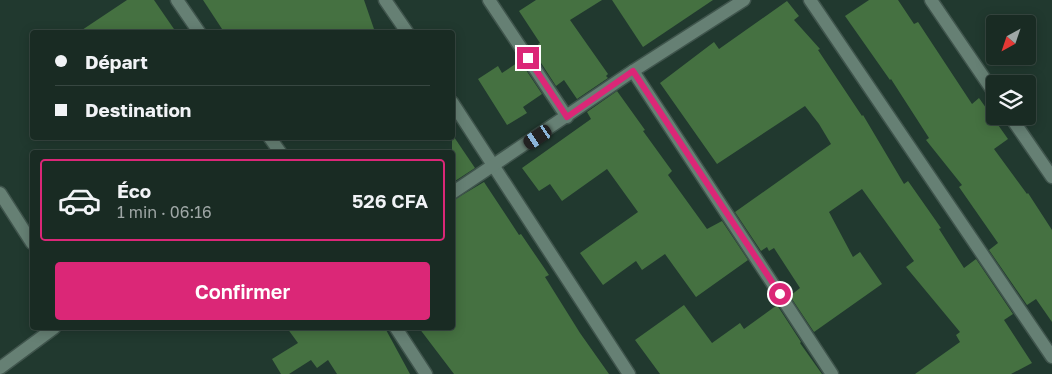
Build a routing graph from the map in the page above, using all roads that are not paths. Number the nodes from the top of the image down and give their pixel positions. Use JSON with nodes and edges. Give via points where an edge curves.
{"nodes":[{"id":1,"x":177,"y":0,"type":"edge"},
{"id":2,"x":385,"y":0,"type":"edge"},
{"id":3,"x":489,"y":0,"type":"edge"},
{"id":4,"x":744,"y":0,"type":"edge"},
{"id":5,"x":810,"y":0,"type":"edge"},
{"id":6,"x":931,"y":0,"type":"edge"},
{"id":7,"x":198,"y":30,"type":"edge"},
{"id":8,"x":406,"y":30,"type":"edge"},
{"id":9,"x":633,"y":71,"type":"junction"},
{"id":10,"x":986,"y":81,"type":"edge"},
{"id":11,"x":455,"y":107,"type":"edge"},
{"id":12,"x":567,"y":117,"type":"junction"},
{"id":13,"x":1016,"y":125,"type":"edge"},
{"id":14,"x":494,"y":166,"type":"junction"},
{"id":15,"x":1052,"y":177,"type":"edge"},
{"id":16,"x":455,"y":191,"type":"edge"},
{"id":17,"x":0,"y":193,"type":"edge"},
{"id":18,"x":30,"y":240,"type":"edge"},
{"id":19,"x":51,"y":330,"type":"edge"},
{"id":20,"x":397,"y":330,"type":"edge"},
{"id":21,"x":1052,"y":357,"type":"edge"},
{"id":22,"x":0,"y":368,"type":"edge"},
{"id":23,"x":426,"y":374,"type":"edge"},
{"id":24,"x":629,"y":374,"type":"edge"},
{"id":25,"x":832,"y":374,"type":"edge"}],
"edges":[{"from":1,"to":7,"type":"street"},
{"from":2,"to":8,"type":"street"},
{"from":3,"to":12,"type":"street"},
{"from":4,"to":9,"type":"street"},
{"from":5,"to":21,"type":"street"},
{"from":6,"to":10,"type":"street"},
{"from":9,"to":12,"type":"street"},
{"from":9,"to":25,"type":"street"},
{"from":11,"to":14,"type":"street"},
{"from":12,"to":14,"type":"street"},
{"from":13,"to":15,"type":"street"},
{"from":14,"to":16,"type":"street"},
{"from":14,"to":24,"type":"street"},
{"from":17,"to":18,"type":"street"},
{"from":19,"to":22,"type":"street"},
{"from":20,"to":23,"type":"street"}]}
